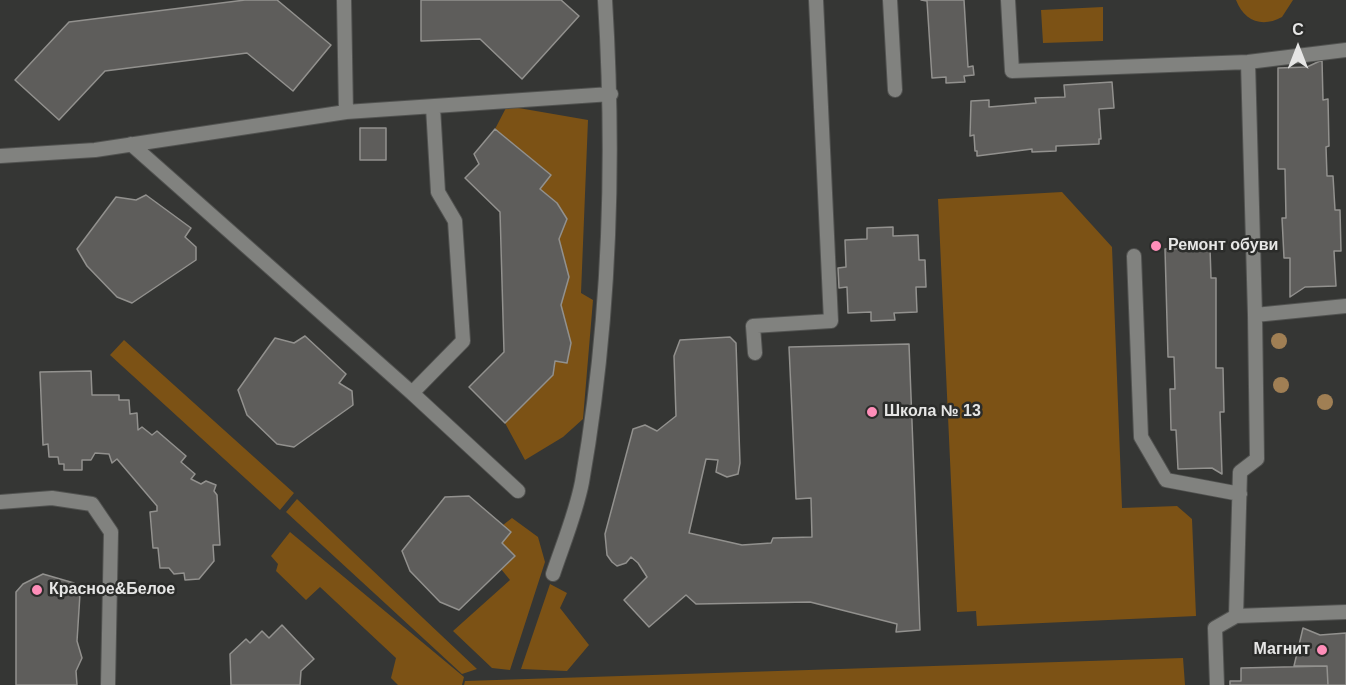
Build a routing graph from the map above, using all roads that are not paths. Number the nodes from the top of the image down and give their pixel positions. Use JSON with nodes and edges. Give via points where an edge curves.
{"nodes":[{"id":1,"x":344,"y":0,"type":"edge"},
{"id":2,"x":605,"y":0,"type":"edge"},
{"id":3,"x":816,"y":0,"type":"edge"},
{"id":4,"x":890,"y":0,"type":"edge"},
{"id":5,"x":1008,"y":0,"type":"edge"},
{"id":6,"x":1346,"y":50,"type":"edge"},
{"id":7,"x":1248,"y":62,"type":"junction"},
{"id":8,"x":895,"y":90,"type":"dead end"},
{"id":9,"x":611,"y":93,"type":"junction"},
{"id":10,"x":433,"y":107,"type":"junction"},
{"id":11,"x":346,"y":111,"type":"junction"},
{"id":12,"x":130,"y":144,"type":"junction"},
{"id":13,"x":0,"y":156,"type":"edge"},
{"id":14,"x":1134,"y":256,"type":"dead end"},
{"id":15,"x":1346,"y":306,"type":"edge"},
{"id":16,"x":1255,"y":315,"type":"junction"},
{"id":17,"x":755,"y":353,"type":"dead end"},
{"id":18,"x":412,"y":393,"type":"junction"},
{"id":19,"x":518,"y":491,"type":"dead end"},
{"id":20,"x":1240,"y":494,"type":"junction"},
{"id":21,"x":0,"y":502,"type":"edge"},
{"id":22,"x":553,"y":574,"type":"dead end"},
{"id":23,"x":1346,"y":612,"type":"edge"},
{"id":24,"x":1236,"y":616,"type":"junction"},
{"id":25,"x":108,"y":685,"type":"edge"},
{"id":26,"x":1217,"y":685,"type":"edge"}],
"edges":[{"from":1,"to":11,"type":"lane"},
{"from":2,"to":9,"type":"lane"},
{"from":3,"to":17,"type":"lane","via":[[831,321],[753,326]]},
{"from":4,"to":8,"type":"lane"},
{"from":5,"to":7,"type":"lane","via":[[1012,70]]},
{"from":6,"to":7,"type":"lane"},
{"from":7,"to":16,"type":"lane"},
{"from":9,"to":10,"type":"lane"},
{"from":9,"to":22,"type":"lane","via":[[605,307],[582,485]]},
{"from":10,"to":11,"type":"lane"},
{"from":10,"to":18,"type":"lane","via":[[438,192],[454,221],[463,341]]},
{"from":11,"to":12,"type":"lane"},
{"from":12,"to":13,"type":"lane"},
{"from":12,"to":18,"type":"lane"},
{"from":14,"to":20,"type":"lane","via":[[1141,437],[1166,480]]},
{"from":15,"to":16,"type":"lane"},
{"from":16,"to":20,"type":"lane","via":[[1257,459],[1240,472]]},
{"from":18,"to":19,"type":"lane"},
{"from":20,"to":24,"type":"lane"},
{"from":21,"to":25,"type":"lane","via":[[52,498],[92,504],[111,532]]},
{"from":23,"to":24,"type":"lane"},
{"from":24,"to":26,"type":"lane","via":[[1215,628]]}]}
